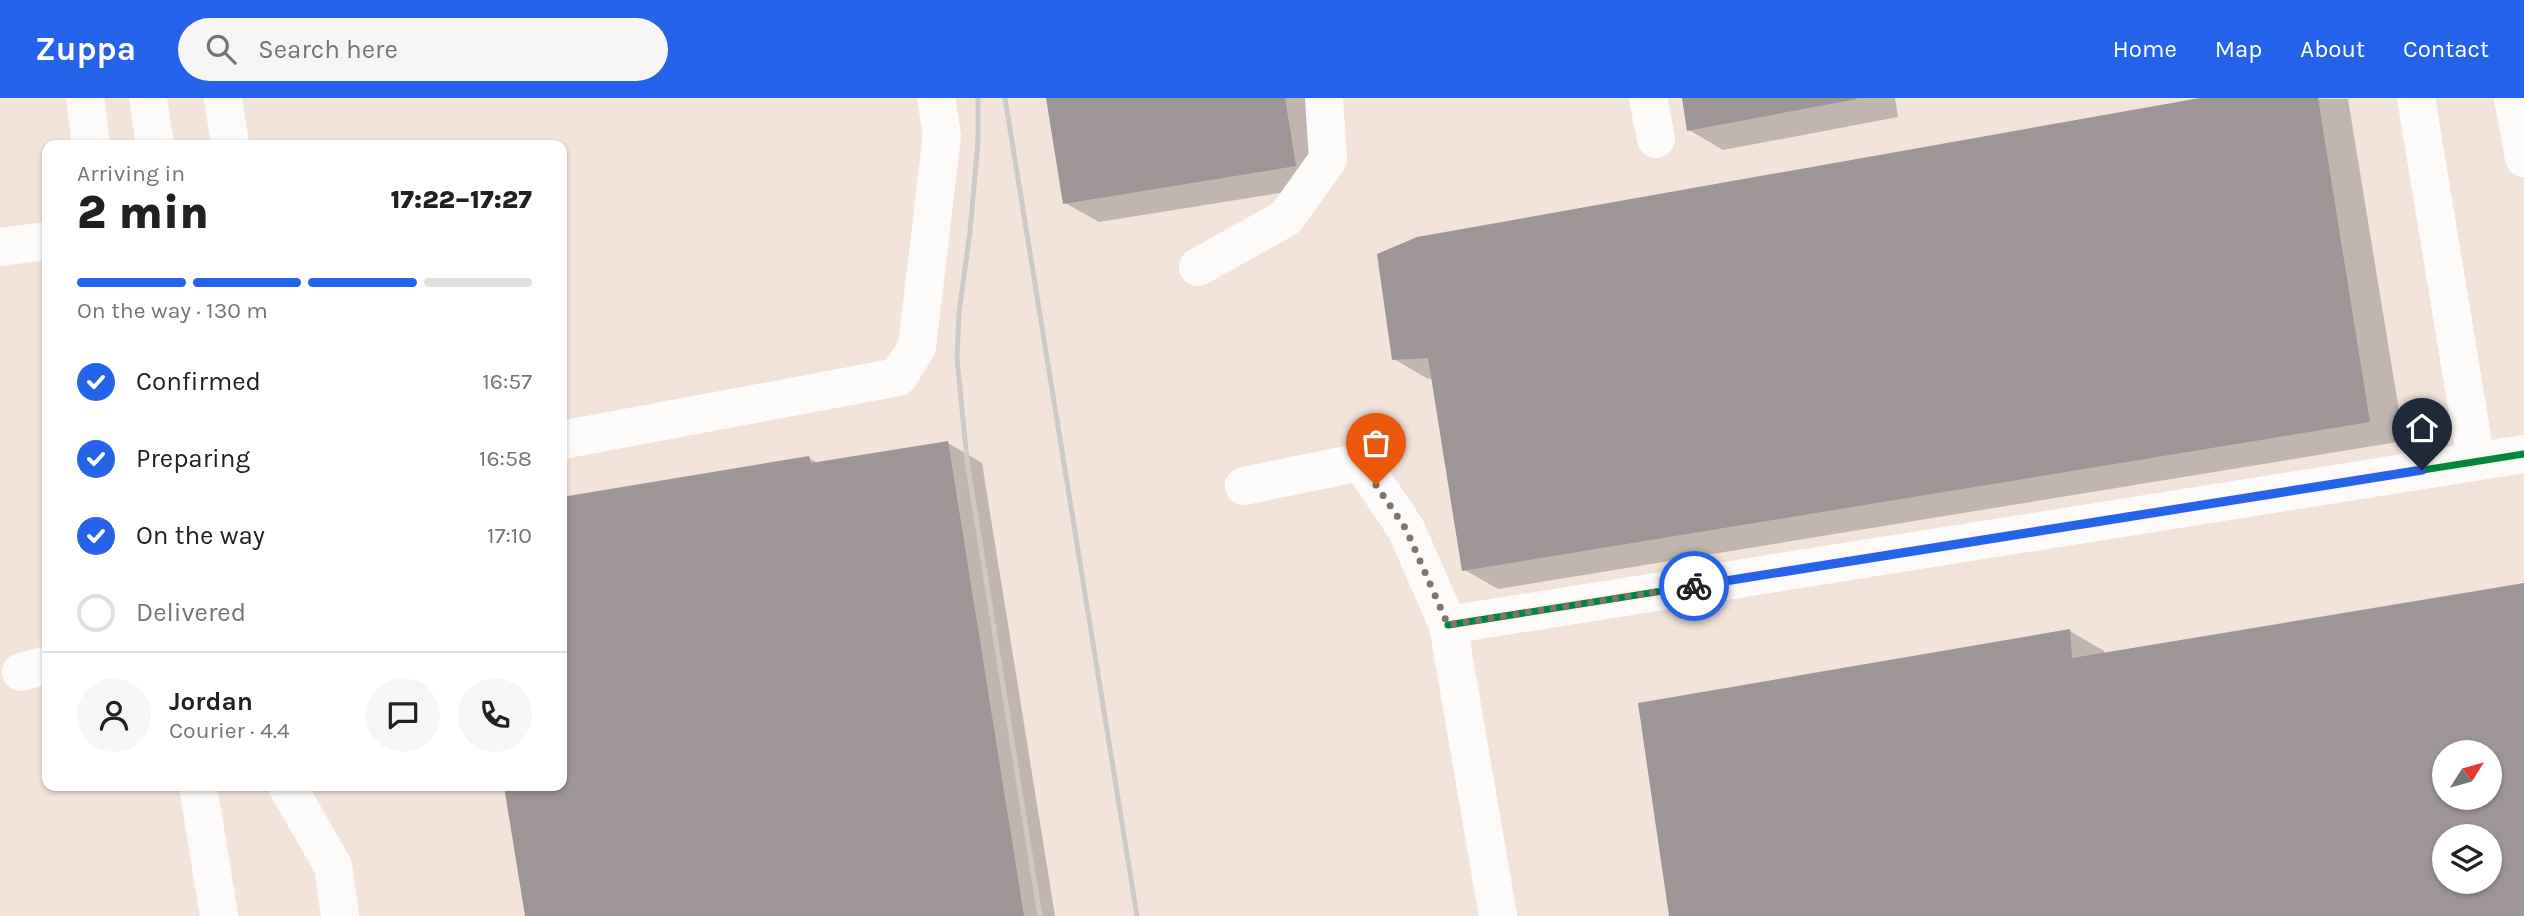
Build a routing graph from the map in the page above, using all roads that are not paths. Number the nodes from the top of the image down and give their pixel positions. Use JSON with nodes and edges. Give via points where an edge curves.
{"nodes":[{"id":1,"x":85,"y":98,"type":"edge"},
{"id":2,"x":148,"y":98,"type":"edge"},
{"id":3,"x":223,"y":98,"type":"edge"},
{"id":4,"x":936,"y":98,"type":"edge"},
{"id":5,"x":1324,"y":98,"type":"edge"},
{"id":6,"x":1648,"y":98,"type":"edge"},
{"id":7,"x":2416,"y":98,"type":"edge"},
{"id":8,"x":2514,"y":98,"type":"edge"},
{"id":9,"x":1656,"y":139,"type":"dead end"},
{"id":10,"x":91,"y":140,"type":"edge"},
{"id":11,"x":154,"y":140,"type":"edge"},
{"id":12,"x":229,"y":140,"type":"edge"},
{"id":13,"x":2524,"y":158,"type":"edge"},
{"id":14,"x":42,"y":242,"type":"edge"},
{"id":15,"x":0,"y":247,"type":"edge"},
{"id":16,"x":1198,"y":267,"type":"dead end"},
{"id":17,"x":567,"y":439,"type":"edge"},
{"id":18,"x":2524,"y":454,"type":"edge"},
{"id":19,"x":2476,"y":461,"type":"junction"},
{"id":20,"x":1244,"y":485,"type":"dead end"},
{"id":21,"x":1448,"y":625,"type":"junction"},
{"id":22,"x":199,"y":791,"type":"edge"},
{"id":23,"x":290,"y":791,"type":"edge"},
{"id":24,"x":219,"y":916,"type":"edge"},
{"id":25,"x":340,"y":916,"type":"edge"},
{"id":26,"x":1498,"y":916,"type":"edge"}],
"edges":[{"from":1,"to":10,"type":"street"},
{"from":2,"to":11,"type":"street"},
{"from":3,"to":12,"type":"street"},
{"from":4,"to":17,"type":"street","via":[[942,135],[917,348],[898,377]]},
{"from":5,"to":16,"type":"street","via":[[1328,159],[1286,218]]},
{"from":6,"to":9,"type":"street"},
{"from":7,"to":19,"type":"street"},
{"from":8,"to":13,"type":"street"},
{"from":14,"to":15,"type":"street"},
{"from":18,"to":19,"type":"street"},
{"from":19,"to":21,"type":"street"},
{"from":20,"to":21,"type":"street","via":[[1361,463],[1406,529]]},
{"from":21,"to":26,"type":"street"},
{"from":22,"to":24,"type":"street"},
{"from":23,"to":25,"type":"street","via":[[333,866]]}]}
